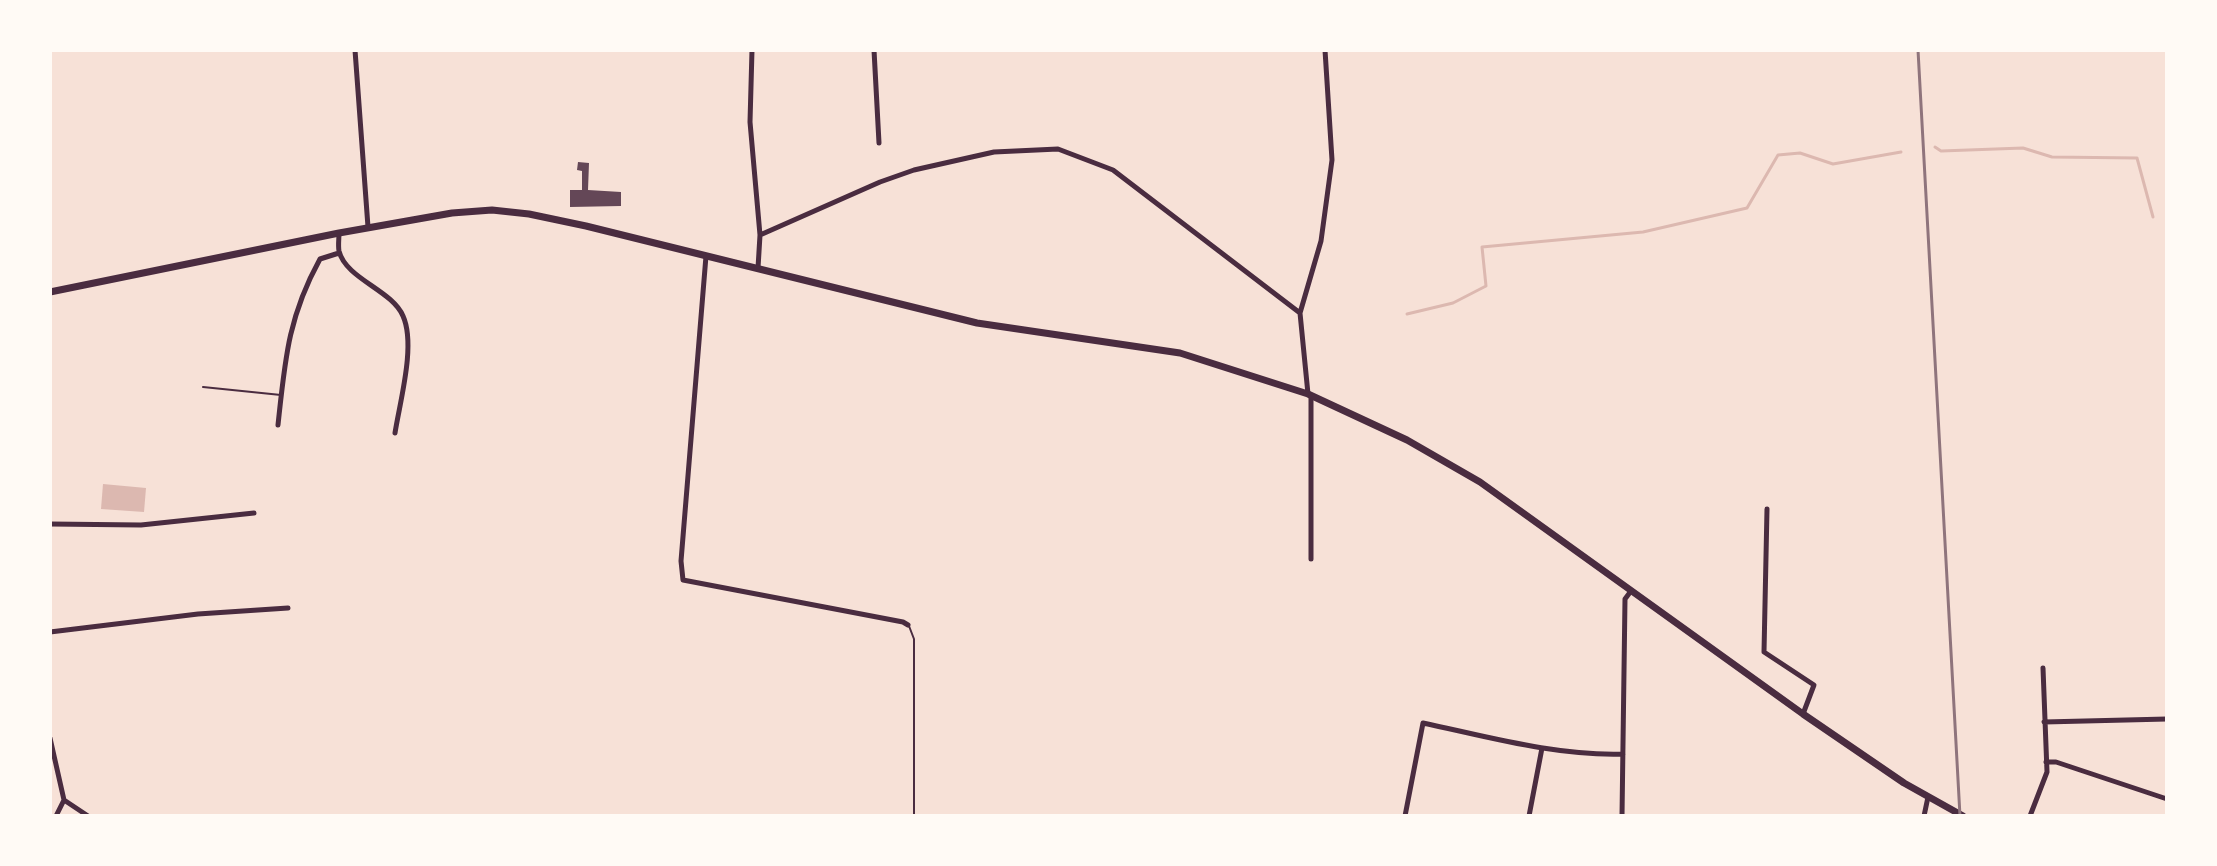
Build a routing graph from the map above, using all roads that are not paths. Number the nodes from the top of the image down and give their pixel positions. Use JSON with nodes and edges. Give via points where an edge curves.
{"nodes":[{"id":1,"x":355,"y":50,"type":"edge"},
{"id":2,"x":752,"y":50,"type":"edge"},
{"id":3,"x":874,"y":50,"type":"edge"},
{"id":4,"x":1325,"y":50,"type":"edge"},
{"id":5,"x":879,"y":143,"type":"dead end"},
{"id":6,"x":368,"y":227,"type":"junction"},
{"id":7,"x":339,"y":233,"type":"junction"},
{"id":8,"x":760,"y":235,"type":"junction"},
{"id":9,"x":339,"y":253,"type":"junction"},
{"id":10,"x":706,"y":256,"type":"junction"},
{"id":11,"x":758,"y":269,"type":"junction"},
{"id":12,"x":50,"y":292,"type":"edge"},
{"id":13,"x":1300,"y":313,"type":"junction"},
{"id":14,"x":203,"y":387,"type":"dead end"},
{"id":15,"x":282,"y":395,"type":"junction"},
{"id":16,"x":1310,"y":395,"type":"junction"},
{"id":17,"x":278,"y":425,"type":"dead end"},
{"id":18,"x":395,"y":433,"type":"dead end"},
{"id":19,"x":1767,"y":509,"type":"dead end"},
{"id":20,"x":254,"y":513,"type":"dead end"},
{"id":21,"x":50,"y":524,"type":"edge"},
{"id":22,"x":1311,"y":559,"type":"dead end"},
{"id":23,"x":1631,"y":590,"type":"junction"},
{"id":24,"x":288,"y":608,"type":"dead end"},
{"id":25,"x":908,"y":625,"type":"joint"},
{"id":26,"x":50,"y":632,"type":"edge"},
{"id":27,"x":2043,"y":668,"type":"dead end"},
{"id":28,"x":1803,"y":714,"type":"junction"},
{"id":29,"x":2167,"y":719,"type":"edge"},
{"id":30,"x":2044,"y":722,"type":"junction"},
{"id":31,"x":50,"y":738,"type":"edge"},
{"id":32,"x":1542,"y":748,"type":"junction"},
{"id":33,"x":1623,"y":754,"type":"junction"},
{"id":34,"x":2046,"y":762,"type":"junction"},
{"id":35,"x":1928,"y":797,"type":"junction"},
{"id":36,"x":2167,"y":799,"type":"edge"},
{"id":37,"x":64,"y":800,"type":"junction"},
{"id":38,"x":56,"y":816,"type":"edge"},
{"id":39,"x":88,"y":816,"type":"edge"},
{"id":40,"x":914,"y":816,"type":"edge"},
{"id":41,"x":1405,"y":816,"type":"edge"},
{"id":42,"x":1529,"y":816,"type":"edge"},
{"id":43,"x":1622,"y":816,"type":"edge"},
{"id":44,"x":1924,"y":816,"type":"edge"},
{"id":45,"x":1963,"y":816,"type":"edge"},
{"id":46,"x":2030,"y":816,"type":"edge"}],
"edges":[{"from":1,"to":6,"type":"street"},
{"from":2,"to":8,"type":"street","via":[[750,122]]},
{"from":3,"to":5,"type":"street"},
{"from":4,"to":13,"type":"street","via":[[1332,160],[1321,241]]},
{"from":6,"to":7,"type":"main road"},
{"from":6,"to":10,"type":"main road","via":[[492,210]]},
{"from":7,"to":9,"type":"street"},
{"from":7,"to":12,"type":"main road"},
{"from":8,"to":11,"type":"street"},
{"from":8,"to":13,"type":"street","via":[[914,170],[994,152],[1058,149],[1113,170]]},
{"from":9,"to":15,"type":"street","via":[[320,259],[300,301],[289,335]]},
{"from":9,"to":18,"type":"street","via":[[405,318],[408,346]]},
{"from":10,"to":11,"type":"main road"},
{"from":10,"to":25,"type":"street","via":[[683,580]]},
{"from":11,"to":16,"type":"main road","via":[[977,323],[1180,353]]},
{"from":13,"to":16,"type":"street"},
{"from":14,"to":15,"type":"lane"},
{"from":15,"to":17,"type":"street"},
{"from":16,"to":22,"type":"street"},
{"from":16,"to":23,"type":"main road","via":[[1407,440],[1480,482]]},
{"from":19,"to":28,"type":"street","via":[[1764,652],[1814,685]]},
{"from":20,"to":21,"type":"street","via":[[141,525]]},
{"from":23,"to":28,"type":"main road"},
{"from":23,"to":33,"type":"street","via":[[1625,599]]},
{"from":24,"to":26,"type":"street"},
{"from":25,"to":40,"type":"lane","via":[[914,639]]},
{"from":27,"to":30,"type":"street"},
{"from":28,"to":35,"type":"main road"},
{"from":29,"to":30,"type":"street"},
{"from":30,"to":34,"type":"street"},
{"from":31,"to":37,"type":"street"},
{"from":32,"to":33,"type":"street"},
{"from":32,"to":41,"type":"street","via":[[1423,723]]},
{"from":32,"to":42,"type":"street"},
{"from":33,"to":43,"type":"street"},
{"from":34,"to":36,"type":"street"},
{"from":34,"to":46,"type":"street"},
{"from":35,"to":44,"type":"street"},
{"from":35,"to":45,"type":"main road"},
{"from":37,"to":38,"type":"street"},
{"from":37,"to":39,"type":"street"}]}
